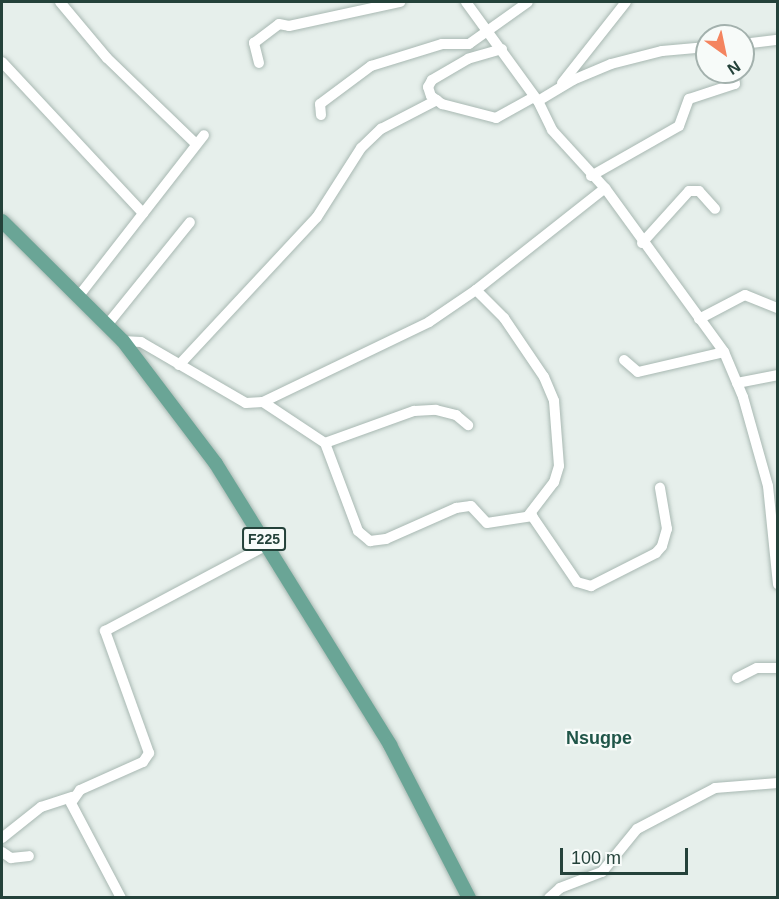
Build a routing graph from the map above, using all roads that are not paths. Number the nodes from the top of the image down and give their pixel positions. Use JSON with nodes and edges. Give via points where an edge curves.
{"nodes":[{"id":1,"x":60,"y":2,"type":"edge"},
{"id":2,"x":400,"y":2,"type":"edge"},
{"id":3,"x":466,"y":2,"type":"edge"},
{"id":4,"x":528,"y":2,"type":"edge"},
{"id":5,"x":626,"y":2,"type":"edge"},
{"id":6,"x":489,"y":30,"type":"junction"},
{"id":7,"x":777,"y":40,"type":"edge"},
{"id":8,"x":755,"y":43,"type":"edge"},
{"id":9,"x":695,"y":48,"type":"edge"},
{"id":10,"x":502,"y":49,"type":"junction"},
{"id":11,"x":2,"y":62,"type":"edge"},
{"id":12,"x":259,"y":63,"type":"dead end"},
{"id":13,"x":735,"y":84,"type":"edge"},
{"id":14,"x":556,"y":90,"type":"junction"},
{"id":15,"x":536,"y":99,"type":"junction"},
{"id":16,"x":437,"y":100,"type":"junction"},
{"id":17,"x":321,"y":115,"type":"dead end"},
{"id":18,"x":204,"y":135,"type":"dead end"},
{"id":19,"x":196,"y":144,"type":"junction"},
{"id":20,"x":591,"y":176,"type":"junction"},
{"id":21,"x":605,"y":188,"type":"junction"},
{"id":22,"x":715,"y":208,"type":"dead end"},
{"id":23,"x":143,"y":213,"type":"junction"},
{"id":24,"x":2,"y":220,"type":"edge"},
{"id":25,"x":190,"y":222,"type":"dead end"},
{"id":26,"x":642,"y":243,"type":"junction"},
{"id":27,"x":476,"y":290,"type":"junction"},
{"id":28,"x":78,"y":297,"type":"junction"},
{"id":29,"x":777,"y":308,"type":"edge"},
{"id":30,"x":699,"y":319,"type":"junction"},
{"id":31,"x":107,"y":325,"type":"junction"},
{"id":32,"x":123,"y":341,"type":"junction"},
{"id":33,"x":724,"y":352,"type":"junction"},
{"id":34,"x":624,"y":360,"type":"dead end"},
{"id":35,"x":179,"y":365,"type":"junction"},
{"id":36,"x":777,"y":375,"type":"edge"},
{"id":37,"x":737,"y":383,"type":"junction"},
{"id":38,"x":263,"y":402,"type":"junction"},
{"id":39,"x":468,"y":425,"type":"dead end"},
{"id":40,"x":325,"y":443,"type":"junction"},
{"id":41,"x":660,"y":488,"type":"dead end"},
{"id":42,"x":528,"y":516,"type":"junction"},
{"id":43,"x":267,"y":545,"type":"junction"},
{"id":44,"x":777,"y":584,"type":"edge"},
{"id":45,"x":777,"y":668,"type":"edge"},
{"id":46,"x":737,"y":678,"type":"dead end"},
{"id":47,"x":777,"y":783,"type":"edge"},
{"id":48,"x":72,"y":797,"type":"junction"},
{"id":49,"x":2,"y":838,"type":"edge"},
{"id":50,"x":2,"y":852,"type":"edge"},
{"id":51,"x":29,"y":856,"type":"dead end"},
{"id":52,"x":121,"y":897,"type":"edge"},
{"id":53,"x":469,"y":897,"type":"edge"},
{"id":54,"x":549,"y":897,"type":"edge"}],
"edges":[{"from":1,"to":19,"type":"street","via":[[107,58]]},
{"from":2,"to":12,"type":"street","via":[[289,26],[279,24],[254,43]]},
{"from":3,"to":6,"type":"street"},
{"from":4,"to":6,"type":"street"},
{"from":5,"to":14,"type":"street"},
{"from":6,"to":10,"type":"street"},
{"from":6,"to":17,"type":"street","via":[[469,44],[442,44],[371,66],[320,104]]},
{"from":7,"to":8,"type":"street"},
{"from":9,"to":14,"type":"street","via":[[662,51],[611,64]]},
{"from":10,"to":15,"type":"street"},
{"from":10,"to":16,"type":"street","via":[[468,59],[432,80],[428,87]]},
{"from":11,"to":23,"type":"street"},
{"from":13,"to":20,"type":"street","via":[[689,99],[679,126]]},
{"from":14,"to":15,"type":"street"},
{"from":15,"to":16,"type":"street","via":[[496,118]]},
{"from":15,"to":20,"type":"street","via":[[552,130]]},
{"from":16,"to":35,"type":"street","via":[[381,129],[361,148],[317,216]]},
{"from":18,"to":19,"type":"street"},
{"from":19,"to":23,"type":"street"},
{"from":20,"to":21,"type":"street"},
{"from":21,"to":26,"type":"street"},
{"from":21,"to":27,"type":"street"},
{"from":22,"to":26,"type":"street","via":[[699,191],[689,191]]},
{"from":23,"to":28,"type":"street"},
{"from":24,"to":28,"type":"main road","number":"F225"},
{"from":25,"to":31,"type":"street"},
{"from":26,"to":30,"type":"street"},
{"from":27,"to":38,"type":"street","via":[[388,345]]},
{"from":27,"to":42,"type":"street","via":[[504,318],[544,377],[554,401],[559,466],[554,482]]},
{"from":28,"to":31,"type":"main road","number":"F225"},
{"from":29,"to":30,"type":"street","via":[[745,295]]},
{"from":30,"to":33,"type":"street"},
{"from":31,"to":32,"type":"main road","number":"F225"},
{"from":32,"to":35,"type":"street","via":[[141,342]]},
{"from":32,"to":43,"type":"main road","number":"F225","via":[[183,418]]},
{"from":33,"to":34,"type":"street","via":[[638,372]]},
{"from":33,"to":37,"type":"street"},
{"from":35,"to":38,"type":"street","via":[[246,403]]},
{"from":36,"to":37,"type":"street"},
{"from":37,"to":44,"type":"street","via":[[768,486]]},
{"from":38,"to":40,"type":"street"},
{"from":39,"to":40,"type":"street","via":[[456,415],[436,410],[414,411]]},
{"from":40,"to":42,"type":"street","via":[[358,531],[370,541],[386,539],[456,508],[471,506],[487,523]]},
{"from":41,"to":42,"type":"street","via":[[668,529],[662,546],[656,554],[591,586],[577,582],[540,525]]},
{"from":43,"to":48,"type":"street","via":[[107,627],[105,634],[149,753],[143,762]]},
{"from":43,"to":53,"type":"main road","number":"F225","via":[[390,745]]},
{"from":45,"to":46,"type":"street","via":[[757,668]]},
{"from":47,"to":54,"type":"street","via":[[715,788],[637,829],[602,872],[560,888]]},
{"from":48,"to":49,"type":"street","via":[[40,807]]},
{"from":48,"to":52,"type":"street","via":[[73,808]]},
{"from":50,"to":51,"type":"street","via":[[11,858]]}]}
